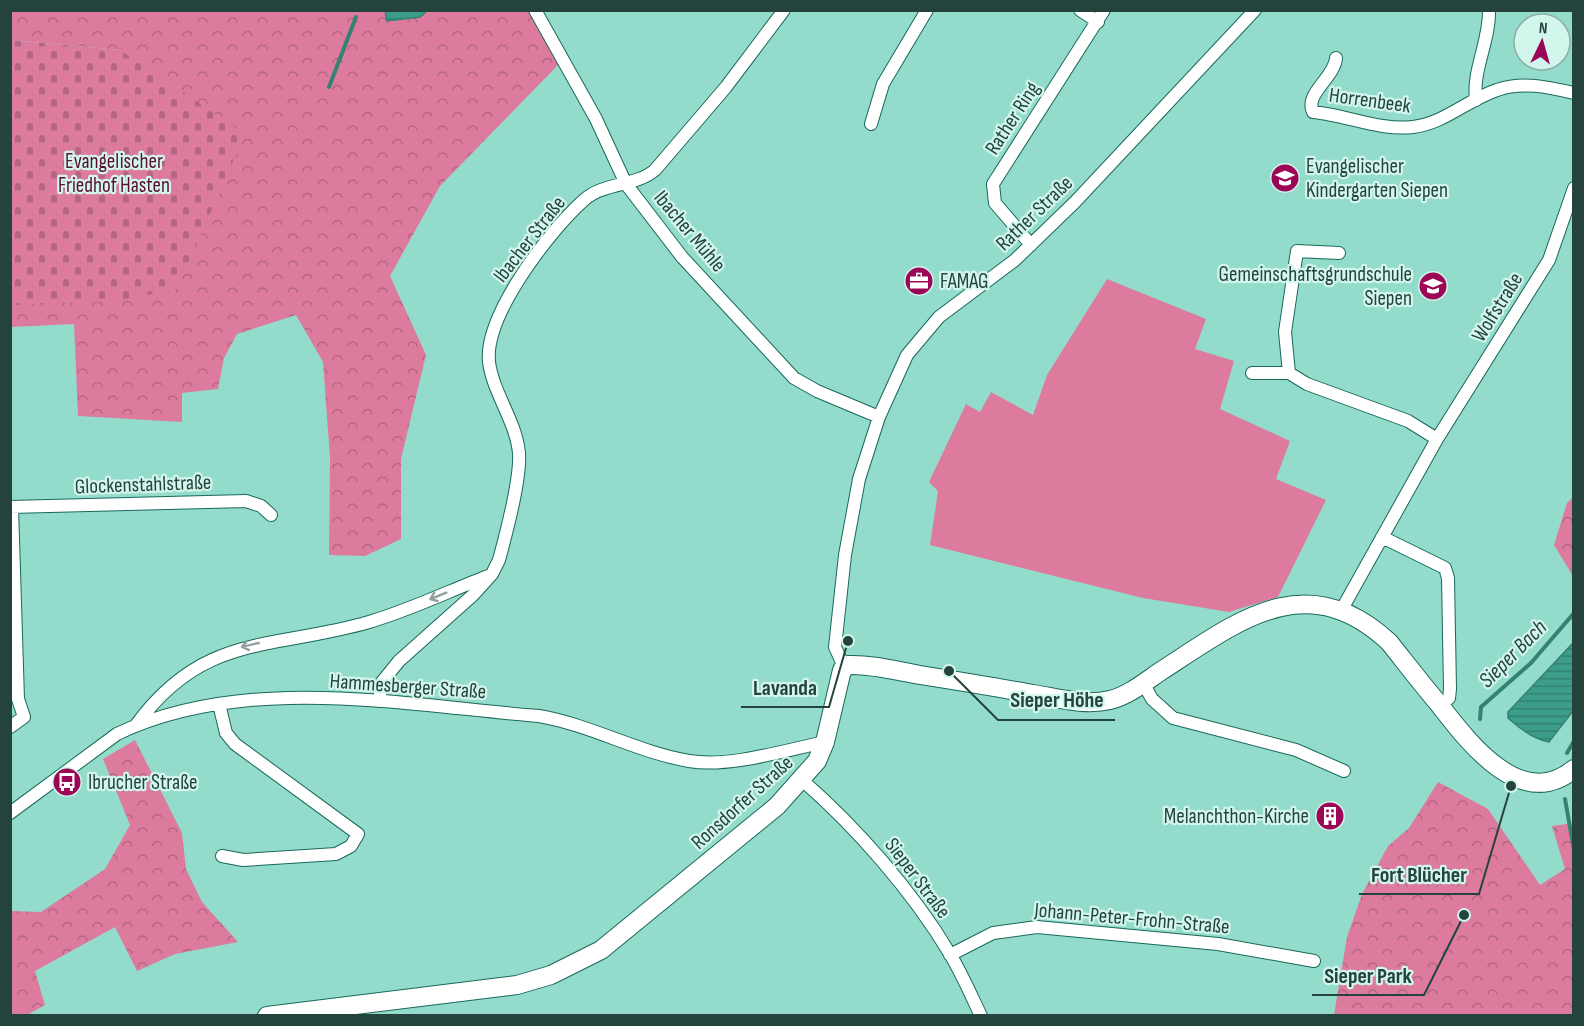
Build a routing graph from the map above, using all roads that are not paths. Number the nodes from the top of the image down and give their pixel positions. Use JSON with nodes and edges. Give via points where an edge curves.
{"nodes":[{"id":1,"x":536,"y":10,"type":"edge"},
{"id":2,"x":784,"y":10,"type":"edge"},
{"id":3,"x":927,"y":10,"type":"edge"},
{"id":4,"x":1080,"y":10,"type":"edge"},
{"id":5,"x":1104,"y":10,"type":"edge"},
{"id":6,"x":1255,"y":10,"type":"edge"},
{"id":7,"x":1489,"y":10,"type":"edge"},
{"id":8,"x":1098,"y":22,"type":"junction"},
{"id":9,"x":1336,"y":58,"type":"dead end"},
{"id":10,"x":1574,"y":93,"type":"edge"},
{"id":11,"x":1476,"y":100,"type":"junction"},
{"id":12,"x":871,"y":124,"type":"dead end"},
{"id":13,"x":626,"y":184,"type":"junction"},
{"id":14,"x":1574,"y":188,"type":"edge"},
{"id":15,"x":1031,"y":245,"type":"junction"},
{"id":16,"x":1339,"y":253,"type":"dead end"},
{"id":17,"x":1252,"y":373,"type":"dead end"},
{"id":18,"x":1289,"y":373,"type":"junction"},
{"id":19,"x":879,"y":417,"type":"junction"},
{"id":20,"x":1437,"y":439,"type":"junction"},
{"id":21,"x":11,"y":507,"type":"edge"},
{"id":22,"x":271,"y":515,"type":"dead end"},
{"id":23,"x":1382,"y":537,"type":"junction"},
{"id":24,"x":492,"y":574,"type":"junction"},
{"id":25,"x":1342,"y":609,"type":"junction"},
{"id":26,"x":844,"y":667,"type":"junction"},
{"id":27,"x":1143,"y":683,"type":"junction"},
{"id":28,"x":379,"y":701,"type":"junction"},
{"id":29,"x":219,"y":704,"type":"junction"},
{"id":30,"x":1440,"y":707,"type":"junction"},
{"id":31,"x":136,"y":726,"type":"junction"},
{"id":32,"x":10,"y":727,"type":"edge"},
{"id":33,"x":825,"y":742,"type":"junction"},
{"id":34,"x":1344,"y":771,"type":"dead end"},
{"id":35,"x":1572,"y":772,"type":"edge"},
{"id":36,"x":802,"y":780,"type":"junction"},
{"id":37,"x":10,"y":813,"type":"edge"},
{"id":38,"x":222,"y":856,"type":"dead end"},
{"id":39,"x":950,"y":955,"type":"junction"},
{"id":40,"x":1314,"y":961,"type":"dead end"},
{"id":41,"x":267,"y":1016,"type":"edge"},
{"id":42,"x":981,"y":1016,"type":"edge"}],
"edges":[{"from":1,"to":13,"type":"street","name":"Ibacher Mühle","via":[[596,119]]},
{"from":2,"to":13,"type":"street","name":"Ibacher Straße","via":[[726,87],[655,170],[645,179]]},
{"from":3,"to":12,"type":"street","via":[[883,84]]},
{"from":4,"to":8,"type":"street"},
{"from":5,"to":8,"type":"street","name":"Rather Ring"},
{"from":6,"to":15,"type":"street","name":"Rather Straße"},
{"from":7,"to":11,"type":"street","via":[[1474,87]]},
{"from":8,"to":15,"type":"street","name":"Rather Ring","via":[[993,184],[994,203]]},
{"from":9,"to":11,"type":"street","name":"Horrenbeek","via":[[1336,67],[1312,98],[1313,112],[1413,127],[1437,121]]},
{"from":10,"to":11,"type":"street","name":"Horrenbeek","via":[[1525,85],[1494,91]]},
{"from":13,"to":19,"type":"street","name":"Ibacher Mühle","via":[[682,257],[794,378]]},
{"from":13,"to":24,"type":"street","name":"Ibacher Straße","via":[[585,198],[521,275],[502,310],[489,364],[514,430],[519,467],[502,549]]},
{"from":14,"to":20,"type":"street","name":"Wolfstraße","via":[[1550,260]]},
{"from":15,"to":19,"type":"street","name":"Rather Straße","via":[[927,328],[899,370]]},
{"from":16,"to":18,"type":"street","via":[[1297,251],[1285,332]]},
{"from":17,"to":18,"type":"street"},
{"from":18,"to":20,"type":"street","via":[[1307,384],[1408,421]]},
{"from":19,"to":26,"type":"street","name":"Rather Straße","via":[[857,487],[845,555],[835,647]]},
{"from":20,"to":23,"type":"street","name":"Wolfstraße"},
{"from":21,"to":22,"type":"street","name":"Glockenstahlstraße","via":[[246,501]]},
{"from":21,"to":32,"type":"street","name":"Glockenstahlstraße","via":[[18,699],[24,717]]},
{"from":23,"to":25,"type":"street","name":"Wolfstraße"},
{"from":23,"to":30,"type":"street","via":[[1444,568],[1448,578],[1450,689],[1449,698]]},
{"from":24,"to":28,"type":"street","name":"Ibacher Straße","via":[[399,662],[382,682]]},
{"from":24,"to":31,"type":"street","one_way":true,"via":[[370,622],[234,649],[185,676],[154,702]]},
{"from":25,"to":27,"type":"main road","via":[[1285,606],[1256,614]]},
{"from":25,"to":30,"type":"main road","via":[[1359,617],[1389,642]]},
{"from":26,"to":27,"type":"main road","via":[[891,670],[1089,703],[1113,699]]},
{"from":26,"to":33,"type":"main road","name":"Ronsdorfer Straße"},
{"from":27,"to":34,"type":"street","via":[[1152,699],[1173,718],[1296,750]]},
{"from":28,"to":29,"type":"street","name":"Hammesberger Straße","via":[[336,698]]},
{"from":28,"to":33,"type":"street","name":"Hammesberger Straße","via":[[570,721],[654,752],[692,761],[777,754]]},
{"from":29,"to":31,"type":"street","name":"Hammesberger Straße"},
{"from":29,"to":38,"type":"street","via":[[226,733],[236,744],[358,834],[351,846],[336,854],[243,860]]},
{"from":30,"to":35,"type":"main road","via":[[1479,753],[1513,777],[1543,782]]},
{"from":31,"to":37,"type":"street","name":"Hammesberger Straße","via":[[117,734]]},
{"from":33,"to":36,"type":"main road","name":"Ronsdorfer Straße"},
{"from":36,"to":39,"type":"street","name":"Sieper Straße","via":[[873,850]]},
{"from":36,"to":41,"type":"main road","name":"Ronsdorfer Straße","via":[[761,822],[601,950],[574,966],[517,985]]},
{"from":39,"to":40,"type":"street","name":"Johann-Peter-Frohn-Straße","via":[[993,933],[1037,927],[1218,944]]},
{"from":39,"to":42,"type":"street","name":"Sieper Straße"}]}
